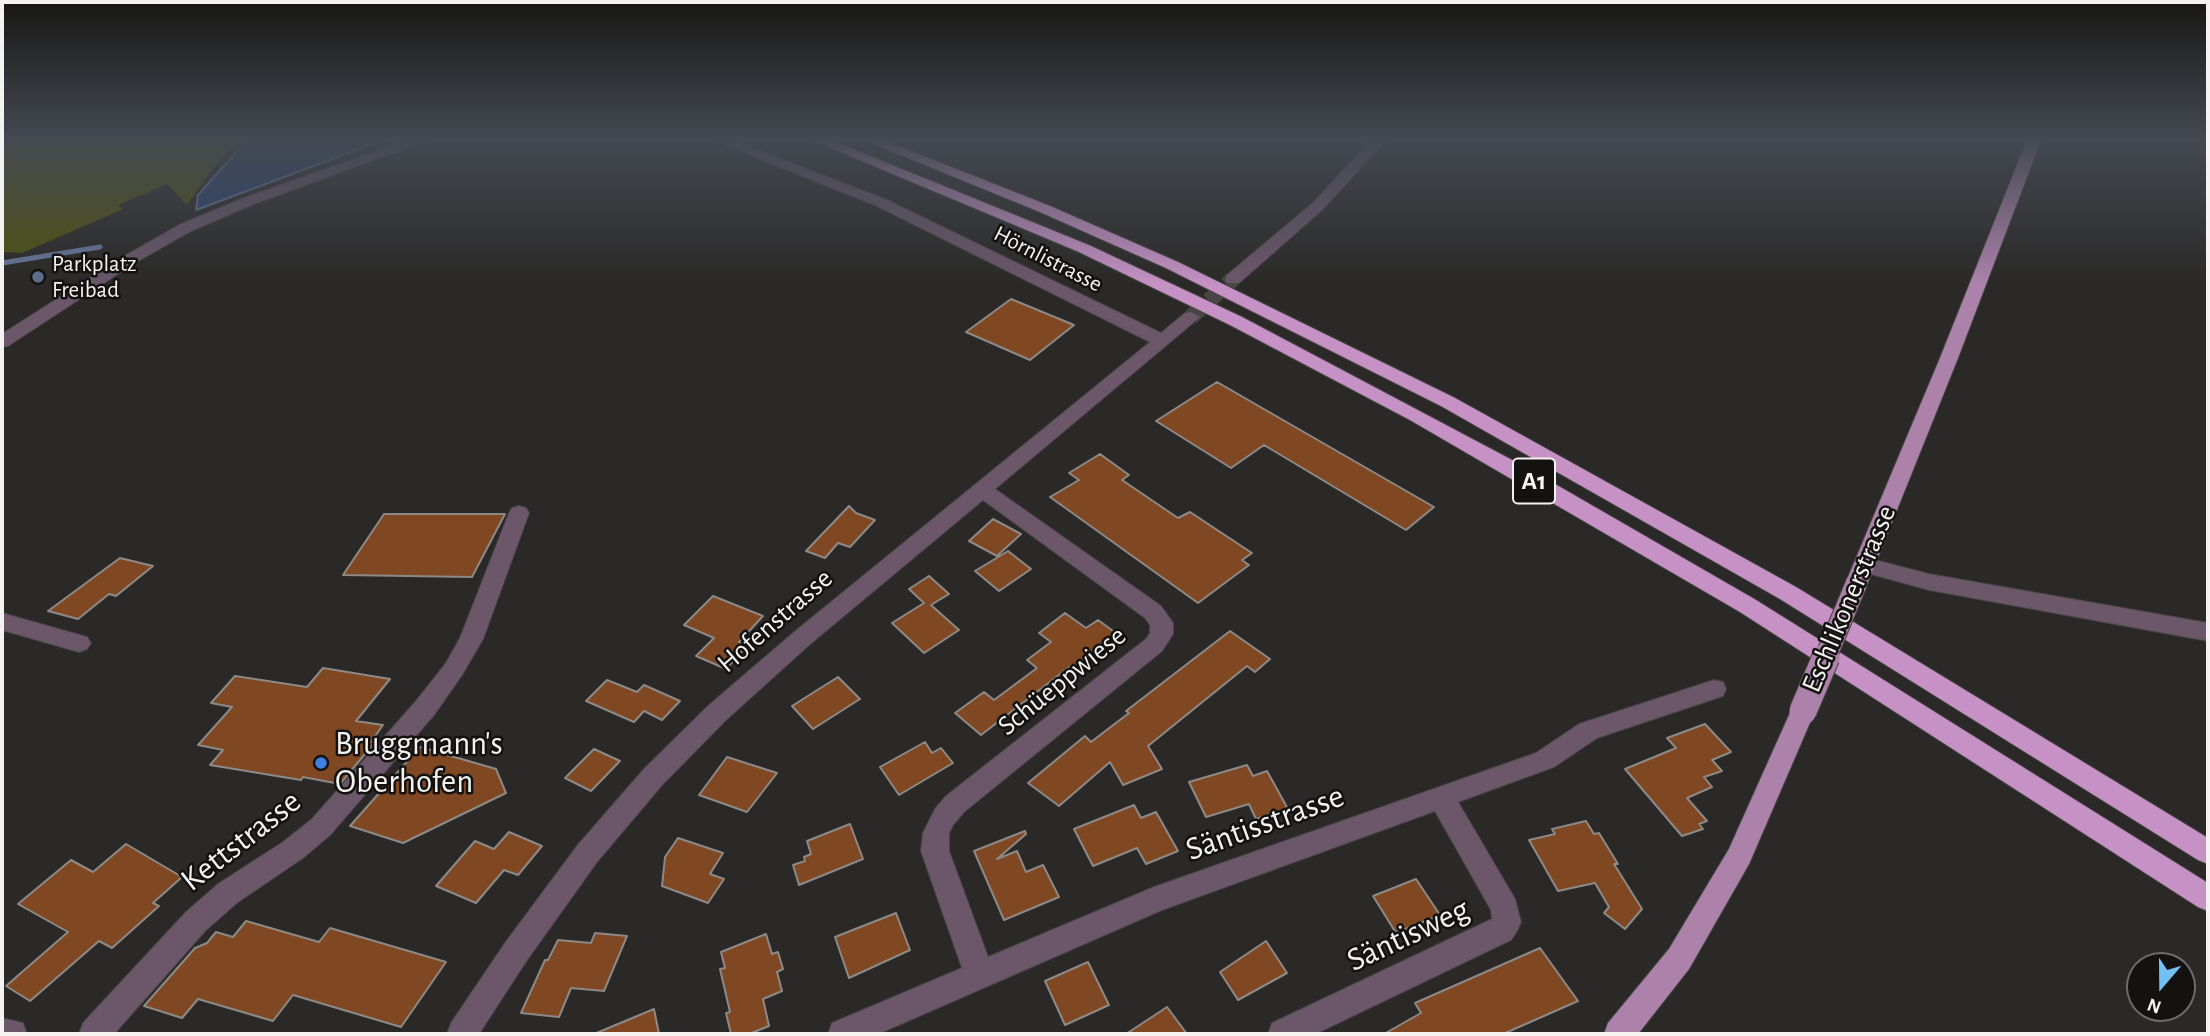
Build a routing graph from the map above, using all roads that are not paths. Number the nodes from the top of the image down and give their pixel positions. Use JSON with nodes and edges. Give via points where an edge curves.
{"nodes":[{"id":1,"x":285,"y":188,"type":"edge"},
{"id":2,"x":845,"y":188,"type":"edge"},
{"id":3,"x":942,"y":188,"type":"edge"},
{"id":4,"x":993,"y":188,"type":"edge"},
{"id":5,"x":1334,"y":188,"type":"edge"},
{"id":6,"x":2015,"y":188,"type":"edge"},
{"id":7,"x":1233,"y":279,"type":"tunnel mouth"},
{"id":8,"x":1191,"y":317,"type":"tunnel mouth"},
{"id":9,"x":1161,"y":340,"type":"junction"},
{"id":10,"x":2,"y":342,"type":"edge"},
{"id":11,"x":980,"y":490,"type":"junction"},
{"id":12,"x":519,"y":513,"type":"dead end"},
{"id":13,"x":1861,"y":573,"type":"junction"},
{"id":14,"x":2,"y":622,"type":"edge"},
{"id":15,"x":2208,"y":632,"type":"edge"},
{"id":16,"x":79,"y":643,"type":"dead end"},
{"id":17,"x":1714,"y":689,"type":"dead end"},
{"id":18,"x":1441,"y":797,"type":"junction"},
{"id":19,"x":2208,"y":852,"type":"edge"},
{"id":20,"x":2208,"y":898,"type":"edge"},
{"id":21,"x":979,"y":974,"type":"junction"},
{"id":22,"x":2,"y":1033,"type":"edge"},
{"id":23,"x":12,"y":1034,"type":"edge"},
{"id":24,"x":94,"y":1034,"type":"edge"},
{"id":25,"x":462,"y":1034,"type":"edge"},
{"id":26,"x":843,"y":1034,"type":"edge"},
{"id":27,"x":1283,"y":1034,"type":"edge"},
{"id":28,"x":1619,"y":1034,"type":"edge"}],
"edges":[{"from":1,"to":10,"type":"street","via":[[185,228]]},
{"from":2,"to":9,"type":"street","name":"Hörnlistrasse"},
{"from":3,"to":20,"type":"highway","number":"A1","via":[[1248,327],[1417,416],[1748,606]]},
{"from":4,"to":19,"type":"highway","number":"A1","via":[[1172,265],[1448,402],[1788,593]]},
{"from":5,"to":7,"type":"street"},
{"from":6,"to":13,"type":"main road","name":"Eschlikonerstrasse"},
{"from":8,"to":9,"type":"street","name":"Hofenstrasse"},
{"from":9,"to":11,"type":"street","name":"Hofenstrasse"},
{"from":11,"to":21,"type":"street","name":"Schüeppwiese","via":[[1153,612],[1162,623],[1154,645],[944,817],[936,833],[935,851]]},
{"from":11,"to":25,"type":"street","name":"Hofenstrasse","via":[[716,713],[653,777],[587,854]]},
{"from":12,"to":24,"type":"street","name":"Kettstrasse","via":[[471,639],[425,708],[321,827],[228,892],[196,921]]},
{"from":13,"to":15,"type":"street"},
{"from":13,"to":28,"type":"main road","name":"Eschlikonerstrasse","bridge":true,"via":[[1739,856],[1678,959]]},
{"from":14,"to":16,"type":"street"},
{"from":17,"to":18,"type":"street","name":"Säntisstrasse","via":[[1588,731],[1545,760]]},
{"from":18,"to":21,"type":"street","name":"Säntisstrasse","via":[[1154,900]]},
{"from":18,"to":27,"type":"street","name":"Säntisweg","via":[[1505,908],[1507,922],[1501,931]]},
{"from":21,"to":26,"type":"street","name":"Säntisstrasse"},
{"from":22,"to":23,"type":"street"}]}
